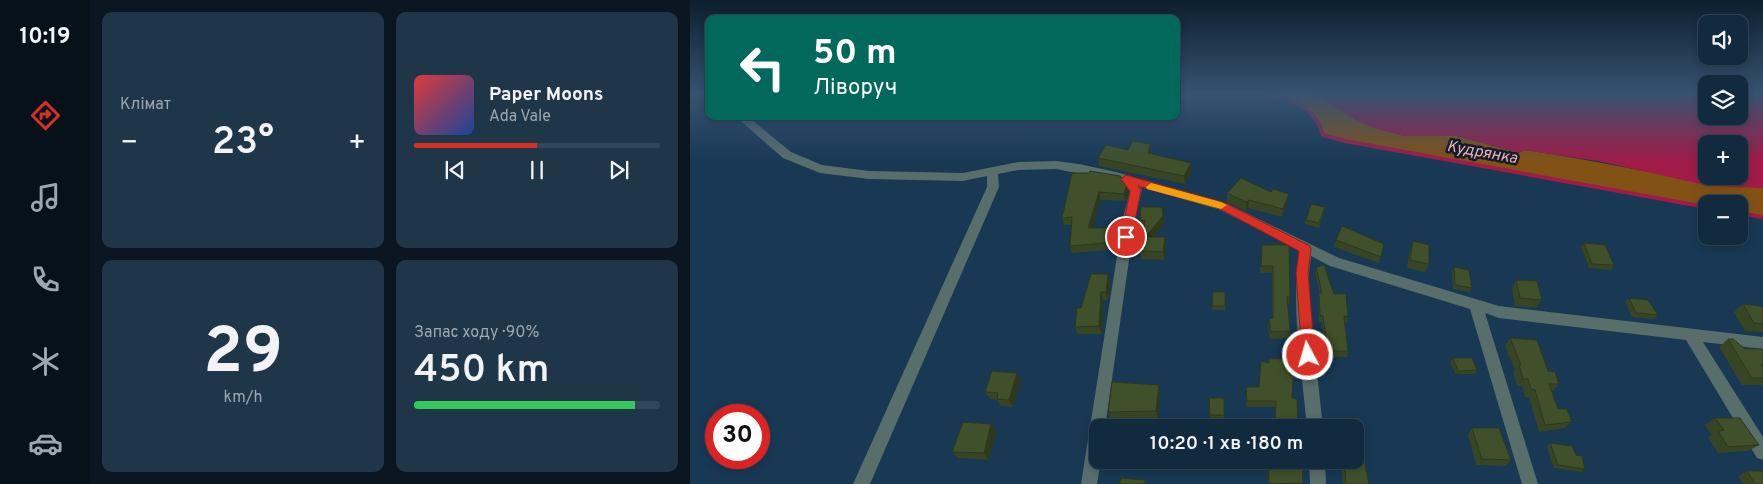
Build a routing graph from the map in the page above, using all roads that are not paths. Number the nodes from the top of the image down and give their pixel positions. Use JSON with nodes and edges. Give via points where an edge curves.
{"nodes":[{"id":1,"x":745,"y":120,"type":"edge"},
{"id":2,"x":992,"y":172,"type":"junction"},
{"id":3,"x":1126,"y":179,"type":"junction"},
{"id":4,"x":1306,"y":249,"type":"junction"},
{"id":5,"x":1477,"y":306,"type":"junction"},
{"id":6,"x":1691,"y":335,"type":"junction"},
{"id":7,"x":1763,"y":342,"type":"edge"},
{"id":8,"x":1314,"y":419,"type":"edge"},
{"id":9,"x":1763,"y":452,"type":"edge"},
{"id":10,"x":1317,"y":469,"type":"edge"},
{"id":11,"x":861,"y":484,"type":"edge"},
{"id":12,"x":1088,"y":484,"type":"edge"},
{"id":13,"x":1318,"y":484,"type":"edge"},
{"id":14,"x":1530,"y":484,"type":"edge"}],
"edges":[{"from":1,"to":2,"type":"street","via":[[787,155],[820,169],[843,174],[963,177]]},
{"from":2,"to":3,"type":"street","via":[[1018,166],[1056,165]]},
{"from":2,"to":11,"type":"street","via":[[993,187]]},
{"from":3,"to":4,"type":"street","via":[[1222,206]]},
{"from":3,"to":12,"type":"street","via":[[1136,190]]},
{"from":4,"to":5,"type":"street","via":[[1335,262]]},
{"from":4,"to":8,"type":"street","via":[[1302,258],[1302,290]]},
{"from":5,"to":6,"type":"street","via":[[1498,312]]},
{"from":5,"to":14,"type":"street"},
{"from":6,"to":7,"type":"street"},
{"from":6,"to":9,"type":"street"},
{"from":10,"to":13,"type":"street"}]}
